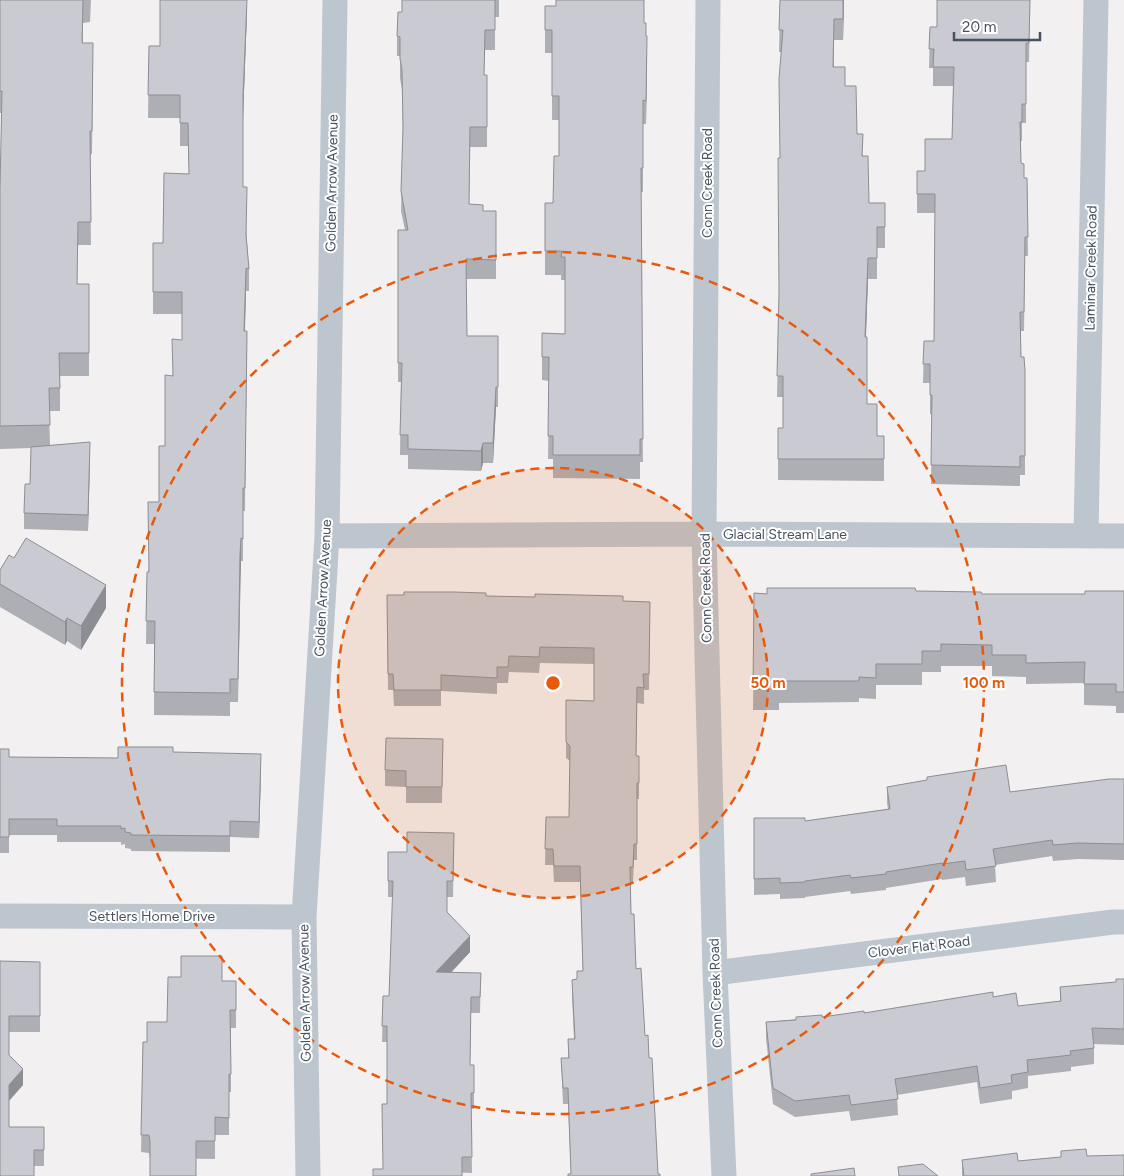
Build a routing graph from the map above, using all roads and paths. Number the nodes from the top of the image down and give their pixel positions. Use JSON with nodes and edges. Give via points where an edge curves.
{"nodes":[{"id":1,"x":335,"y":0,"type":"edge"},
{"id":2,"x":708,"y":0,"type":"edge"},
{"id":3,"x":1096,"y":0,"type":"edge"},
{"id":4,"x":704,"y":534,"type":"junction"},
{"id":5,"x":326,"y":536,"type":"junction"},
{"id":6,"x":1086,"y":536,"type":"junction"},
{"id":7,"x":1124,"y":536,"type":"edge"},
{"id":8,"x":0,"y":916,"type":"edge"},
{"id":9,"x":304,"y":917,"type":"junction"},
{"id":10,"x":1124,"y":922,"type":"edge"},
{"id":11,"x":715,"y":973,"type":"junction"},
{"id":12,"x":308,"y":1176,"type":"edge"},
{"id":13,"x":724,"y":1176,"type":"edge"}],
"edges":[{"from":1,"to":5,"type":"street","name":"Golden Arrow Avenue"},
{"from":2,"to":4,"type":"street","name":"Conn Creek Road"},
{"from":3,"to":6,"type":"street","name":"Laminar Creek Road"},
{"from":4,"to":5,"type":"street","name":"Glacial Stream Lane"},
{"from":4,"to":6,"type":"street","name":"Glacial Stream Lane"},
{"from":4,"to":11,"type":"street","name":"Conn Creek Road"},
{"from":5,"to":9,"type":"street","name":"Golden Arrow Avenue"},
{"from":6,"to":7,"type":"street","name":"Glacial Stream Lane"},
{"from":8,"to":9,"type":"street","name":"Settlers Home Drive"},
{"from":9,"to":12,"type":"street","name":"Golden Arrow Avenue"},
{"from":10,"to":11,"type":"street","name":"Clover Flat Road"},
{"from":11,"to":13,"type":"street","name":"Conn Creek Road"}]}
